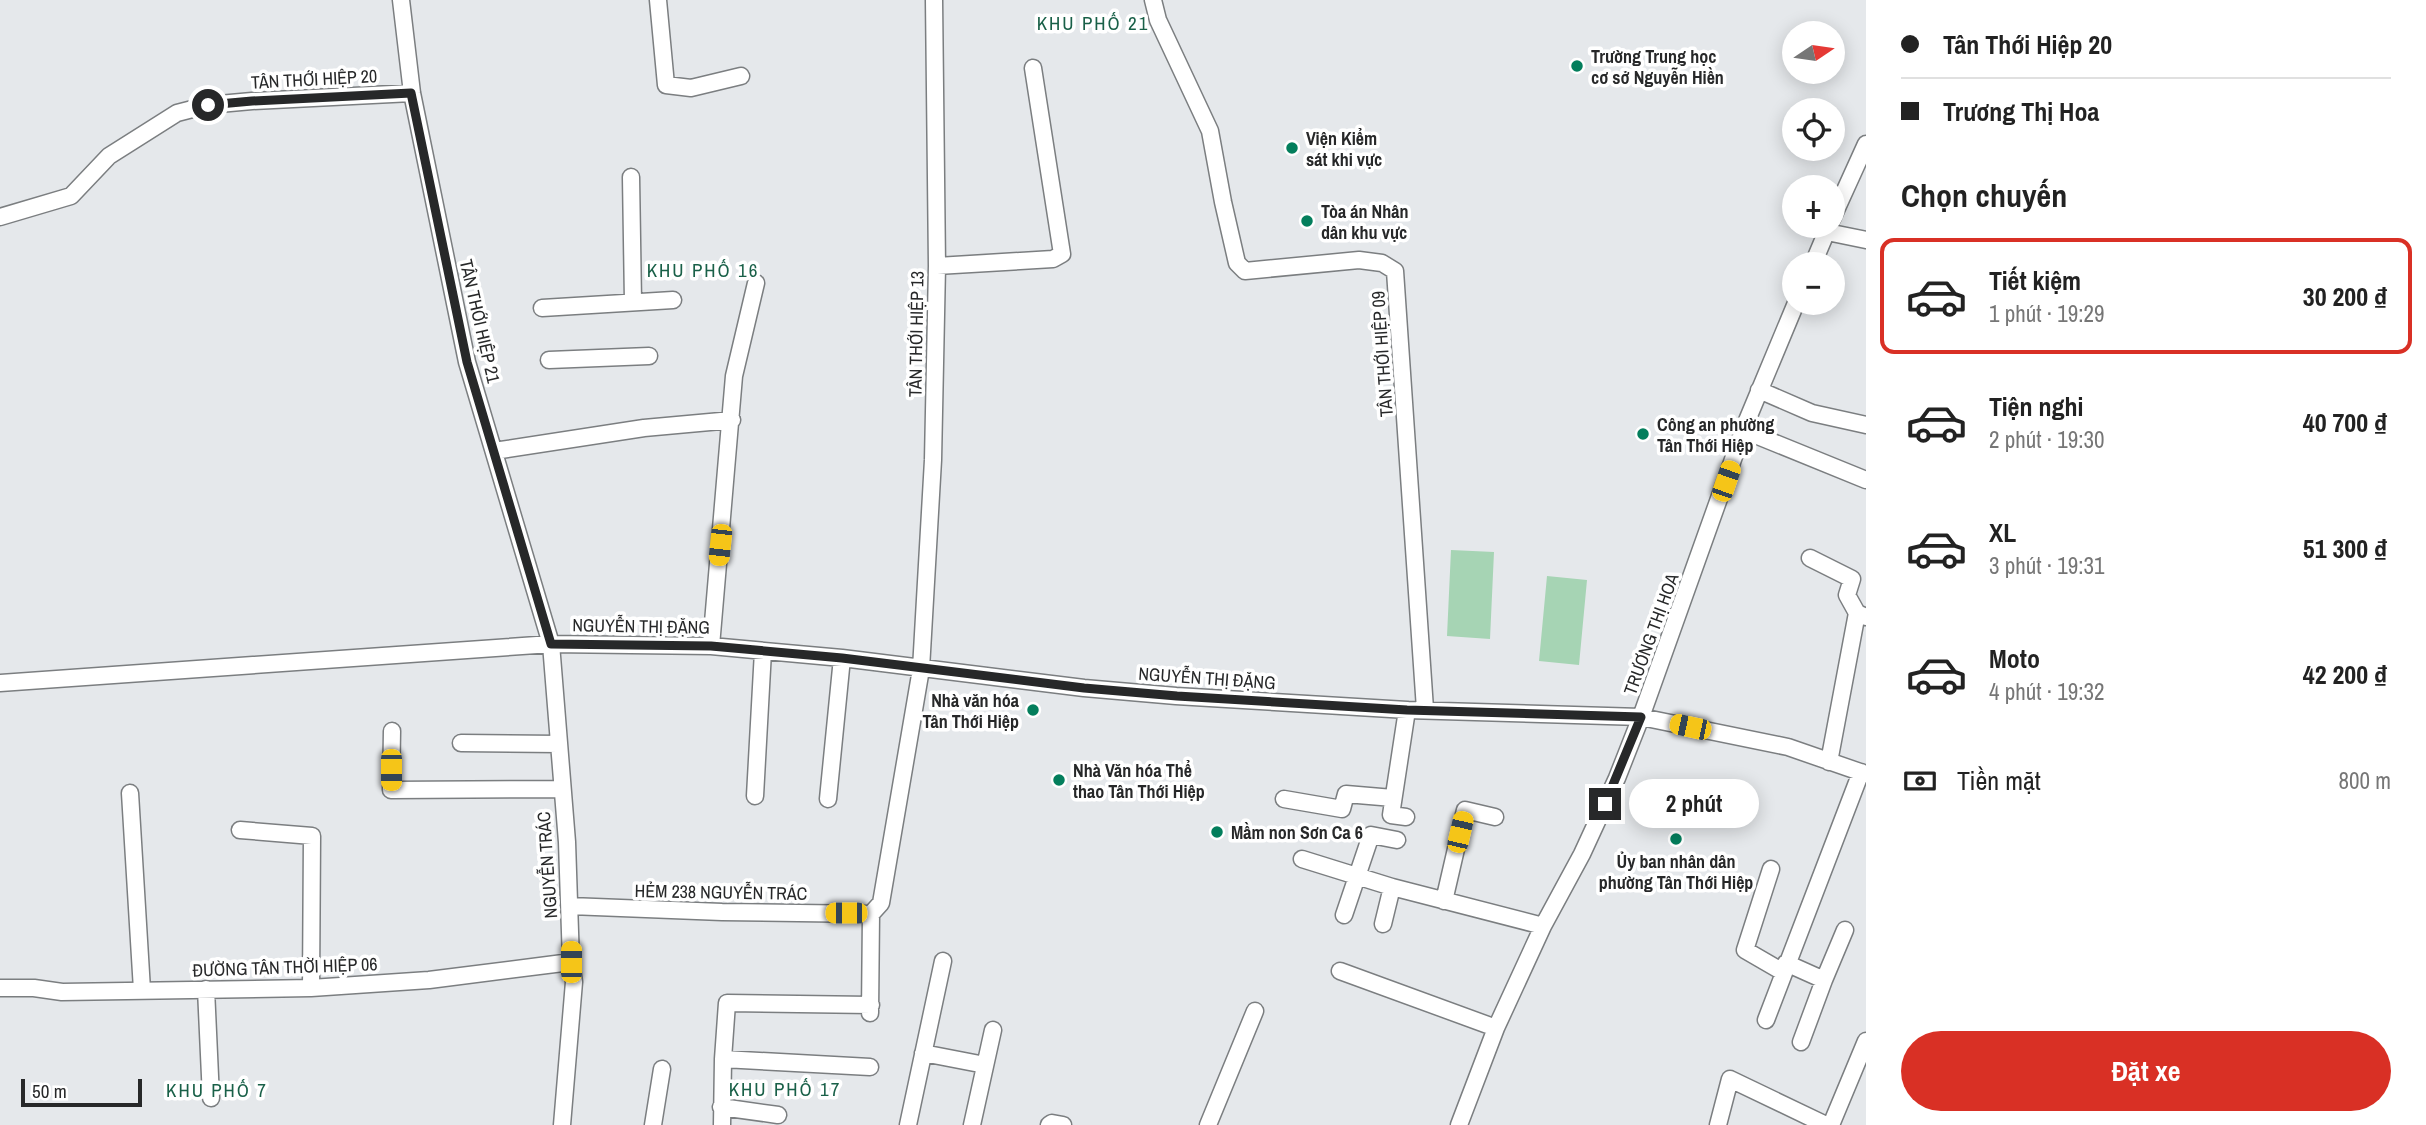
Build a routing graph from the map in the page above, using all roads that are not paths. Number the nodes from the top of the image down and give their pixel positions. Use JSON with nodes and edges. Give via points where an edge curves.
{"nodes":[{"id":1,"x":401,"y":0,"type":"edge"},
{"id":2,"x":658,"y":0,"type":"edge"},
{"id":3,"x":934,"y":0,"type":"edge"},
{"id":4,"x":1153,"y":0,"type":"edge"},
{"id":5,"x":1033,"y":68,"type":"dead end"},
{"id":6,"x":741,"y":76,"type":"dead end"},
{"id":7,"x":411,"y":93,"type":"junction"},
{"id":8,"x":1866,"y":145,"type":"edge"},
{"id":9,"x":631,"y":177,"type":"dead end"},
{"id":10,"x":1845,"y":190,"type":"edge"},
{"id":11,"x":0,"y":217,"type":"edge"},
{"id":12,"x":1845,"y":231,"type":"edge"},
{"id":13,"x":1866,"y":240,"type":"edge"},
{"id":14,"x":937,"y":266,"type":"junction"},
{"id":15,"x":756,"y":284,"type":"dead end"},
{"id":16,"x":673,"y":300,"type":"dead end"},
{"id":17,"x":633,"y":302,"type":"junction"},
{"id":18,"x":542,"y":308,"type":"dead end"},
{"id":19,"x":1791,"y":315,"type":"edge"},
{"id":20,"x":649,"y":356,"type":"dead end"},
{"id":21,"x":550,"y":360,"type":"dead end"},
{"id":22,"x":1759,"y":390,"type":"junction"},
{"id":23,"x":732,"y":420,"type":"junction"},
{"id":24,"x":1866,"y":425,"type":"edge"},
{"id":25,"x":1743,"y":430,"type":"junction"},
{"id":26,"x":494,"y":451,"type":"junction"},
{"id":27,"x":1866,"y":480,"type":"edge"},
{"id":28,"x":1811,"y":558,"type":"dead end"},
{"id":29,"x":1861,"y":615,"type":"edge"},
{"id":30,"x":551,"y":644,"type":"junction"},
{"id":31,"x":711,"y":646,"type":"junction"},
{"id":32,"x":763,"y":651,"type":"junction"},
{"id":33,"x":842,"y":658,"type":"junction"},
{"id":34,"x":921,"y":669,"type":"junction"},
{"id":35,"x":0,"y":683,"type":"edge"},
{"id":36,"x":1425,"y":709,"type":"junction"},
{"id":37,"x":1407,"y":710,"type":"junction"},
{"id":38,"x":1641,"y":717,"type":"junction"},
{"id":39,"x":392,"y":731,"type":"dead end"},
{"id":40,"x":461,"y":743,"type":"dead end"},
{"id":41,"x":559,"y":744,"type":"junction"},
{"id":42,"x":1829,"y":762,"type":"junction"},
{"id":43,"x":1863,"y":773,"type":"edge"},
{"id":44,"x":561,"y":789,"type":"junction"},
{"id":45,"x":130,"y":793,"type":"dead end"},
{"id":46,"x":755,"y":796,"type":"dead end"},
{"id":47,"x":1393,"y":798,"type":"junction"},
{"id":48,"x":828,"y":799,"type":"dead end"},
{"id":49,"x":1284,"y":799,"type":"dead end"},
{"id":50,"x":1406,"y":817,"type":"dead end"},
{"id":51,"x":1495,"y":817,"type":"dead end"},
{"id":52,"x":240,"y":830,"type":"dead end"},
{"id":53,"x":1397,"y":840,"type":"dead end"},
{"id":54,"x":1302,"y":859,"type":"dead end"},
{"id":55,"x":1771,"y":869,"type":"dead end"},
{"id":56,"x":1357,"y":876,"type":"junction"},
{"id":57,"x":1392,"y":887,"type":"junction"},
{"id":58,"x":1444,"y":901,"type":"junction"},
{"id":59,"x":570,"y":906,"type":"junction"},
{"id":60,"x":871,"y":914,"type":"junction"},
{"id":61,"x":1344,"y":915,"type":"dead end"},
{"id":62,"x":1383,"y":924,"type":"dead end"},
{"id":63,"x":1543,"y":926,"type":"junction"},
{"id":64,"x":1845,"y":930,"type":"dead end"},
{"id":65,"x":943,"y":961,"type":"dead end"},
{"id":66,"x":571,"y":962,"type":"junction"},
{"id":67,"x":1785,"y":967,"type":"junction"},
{"id":68,"x":1340,"y":971,"type":"dead end"},
{"id":69,"x":1824,"y":981,"type":"junction"},
{"id":70,"x":0,"y":988,"type":"edge"},
{"id":71,"x":311,"y":988,"type":"junction"},
{"id":72,"x":206,"y":989,"type":"junction"},
{"id":73,"x":142,"y":990,"type":"junction"},
{"id":74,"x":1255,"y":1011,"type":"dead end"},
{"id":75,"x":1766,"y":1020,"type":"dead end"},
{"id":76,"x":1496,"y":1028,"type":"junction"},
{"id":77,"x":993,"y":1030,"type":"dead end"},
{"id":78,"x":1866,"y":1041,"type":"edge"},
{"id":79,"x":1801,"y":1042,"type":"dead end"},
{"id":80,"x":923,"y":1053,"type":"junction"},
{"id":81,"x":723,"y":1059,"type":"junction"},
{"id":82,"x":985,"y":1065,"type":"junction"},
{"id":83,"x":870,"y":1067,"type":"dead end"},
{"id":84,"x":662,"y":1069,"type":"dead end"},
{"id":85,"x":211,"y":1098,"type":"dead end"},
{"id":86,"x":721,"y":1107,"type":"junction"},
{"id":87,"x":778,"y":1115,"type":"dead end"},
{"id":88,"x":562,"y":1125,"type":"edge"},
{"id":89,"x":653,"y":1125,"type":"edge"},
{"id":90,"x":722,"y":1125,"type":"edge"},
{"id":91,"x":908,"y":1125,"type":"edge"},
{"id":92,"x":972,"y":1125,"type":"edge"},
{"id":93,"x":1049,"y":1125,"type":"edge"},
{"id":94,"x":1063,"y":1125,"type":"edge"},
{"id":95,"x":1208,"y":1125,"type":"edge"},
{"id":96,"x":1459,"y":1125,"type":"edge"},
{"id":97,"x":1718,"y":1125,"type":"edge"},
{"id":98,"x":1829,"y":1125,"type":"edge"}],
"edges":[{"from":1,"to":7,"type":"street","name":"TÂN THỚI HIỆP 21"},
{"from":2,"to":6,"type":"street","via":[[666,85],[691,88]]},
{"from":3,"to":14,"type":"street","name":"TÂN THỚI HIỆP 13"},
{"from":4,"to":36,"type":"street","name":"TÂN THỚI HIỆP 09","via":[[1210,131],[1237,262],[1245,271],[1359,260],[1382,263],[1395,271]]},
{"from":5,"to":14,"type":"street","via":[[1062,254],[1053,259]]},
{"from":7,"to":11,"type":"street","name":"TÂN THỚI HIỆP 20","via":[[252,101],[177,113],[109,156],[71,196]]},
{"from":7,"to":26,"type":"street","name":"TÂN THỚI HIỆP 21","via":[[467,362]]},
{"from":8,"to":10,"type":"street"},
{"from":9,"to":17,"type":"street"},
{"from":12,"to":13,"type":"street"},
{"from":14,"to":34,"type":"street","name":"TÂN THỚI HIỆP 13","via":[[933,460]]},
{"from":15,"to":23,"type":"street","via":[[734,376]]},
{"from":16,"to":17,"type":"street"},
{"from":17,"to":18,"type":"street"},
{"from":19,"to":22,"type":"street","name":"TRƯƠNG THỊ HOA"},
{"from":20,"to":21,"type":"street"},
{"from":22,"to":24,"type":"street","via":[[1812,413]]},
{"from":22,"to":25,"type":"street","name":"TRƯƠNG THỊ HOA"},
{"from":23,"to":26,"type":"street"},
{"from":23,"to":31,"type":"street"},
{"from":25,"to":27,"type":"street"},
{"from":25,"to":38,"type":"street","name":"TRƯƠNG THỊ HOA"},
{"from":26,"to":30,"type":"street","name":"TÂN THỚI HIỆP 21"},
{"from":28,"to":29,"type":"street","via":[[1852,579],[1847,595]]},
{"from":29,"to":42,"type":"street"},
{"from":30,"to":31,"type":"street","name":"NGUYỄN THỊ ĐẶNG"},
{"from":30,"to":35,"type":"street","name":"NGUYỄN THỊ ĐẶNG"},
{"from":30,"to":41,"type":"street","name":"NGUYỄN TRÁC"},
{"from":31,"to":32,"type":"street","name":"NGUYỄN THỊ ĐẶNG"},
{"from":32,"to":33,"type":"street","name":"NGUYỄN THỊ ĐẶNG"},
{"from":32,"to":46,"type":"street"},
{"from":33,"to":34,"type":"street","name":"NGUYỄN THỊ ĐẶNG"},
{"from":33,"to":48,"type":"street"},
{"from":34,"to":37,"type":"street","name":"NGUYỄN THỊ ĐẶNG","via":[[1110,690]]},
{"from":34,"to":60,"type":"street","via":[[881,903]]},
{"from":36,"to":37,"type":"street","name":"NGUYỄN THỊ ĐẶNG"},
{"from":36,"to":38,"type":"street","name":"NGUYỄN THỊ ĐẶNG"},
{"from":37,"to":47,"type":"street"},
{"from":38,"to":42,"type":"street","name":"NGUYỄN THỊ ĐẶNG","via":[[1787,747]]},
{"from":38,"to":63,"type":"street","name":"TRƯƠNG THỊ HOA","via":[[1582,854]]},
{"from":39,"to":44,"type":"street","via":[[391,790]]},
{"from":40,"to":41,"type":"street"},
{"from":41,"to":44,"type":"street","name":"NGUYỄN TRÁC"},
{"from":42,"to":43,"type":"street","name":"NGUYỄN THỊ ĐẶNG"},
{"from":43,"to":67,"type":"street"},
{"from":44,"to":59,"type":"street","name":"NGUYỄN TRÁC"},
{"from":45,"to":73,"type":"street"},
{"from":47,"to":49,"type":"street","via":[[1346,794],[1342,809]]},
{"from":47,"to":50,"type":"street","via":[[1391,815]]},
{"from":51,"to":58,"type":"street","via":[[1465,810]]},
{"from":52,"to":71,"type":"street","via":[[312,836]]},
{"from":53,"to":56,"type":"street","via":[[1371,835]]},
{"from":54,"to":56,"type":"street"},
{"from":55,"to":67,"type":"street","via":[[1745,950]]},
{"from":56,"to":57,"type":"street"},
{"from":56,"to":61,"type":"street"},
{"from":57,"to":58,"type":"street"},
{"from":57,"to":62,"type":"street"},
{"from":58,"to":63,"type":"street"},
{"from":59,"to":60,"type":"street","name":"HẺM 238 NGUYỄN TRÁC"},
{"from":59,"to":66,"type":"street","name":"NGUYỄN TRÁC"},
{"from":60,"to":81,"type":"street","via":[[870,1010],[727,1003]]},
{"from":63,"to":76,"type":"street","name":"TRƯƠNG THỊ HOA"},
{"from":64,"to":69,"type":"street"},
{"from":65,"to":80,"type":"street"},
{"from":66,"to":71,"type":"street","name":"ĐƯỜNG TÂN THỜI HIỆP 06","via":[[429,980]]},
{"from":66,"to":88,"type":"street","name":"NGUYỄN TRÁC","via":[[573,1008]]},
{"from":67,"to":69,"type":"street"},
{"from":67,"to":75,"type":"street"},
{"from":68,"to":76,"type":"street"},
{"from":69,"to":79,"type":"street"},
{"from":70,"to":73,"type":"street","name":"ĐƯỜNG TÂN THỜI HIỆP 06"},
{"from":71,"to":72,"type":"street","name":"ĐƯỜNG TÂN THỜI HIỆP 06"},
{"from":72,"to":73,"type":"street","name":"ĐƯỜNG TÂN THỜI HIỆP 06"},
{"from":72,"to":85,"type":"street"},
{"from":74,"to":95,"type":"street"},
{"from":76,"to":96,"type":"street","name":"TRƯƠNG THỊ HOA"},
{"from":77,"to":82,"type":"street"},
{"from":78,"to":98,"type":"street"},
{"from":80,"to":82,"type":"street"},
{"from":80,"to":91,"type":"street"},
{"from":81,"to":83,"type":"street"},
{"from":81,"to":86,"type":"street"},
{"from":82,"to":92,"type":"street"},
{"from":84,"to":89,"type":"street"},
{"from":86,"to":87,"type":"street"},
{"from":86,"to":90,"type":"street"},
{"from":93,"to":94,"type":"street"},
{"from":97,"to":98,"type":"street","via":[[1730,1079]]}]}
